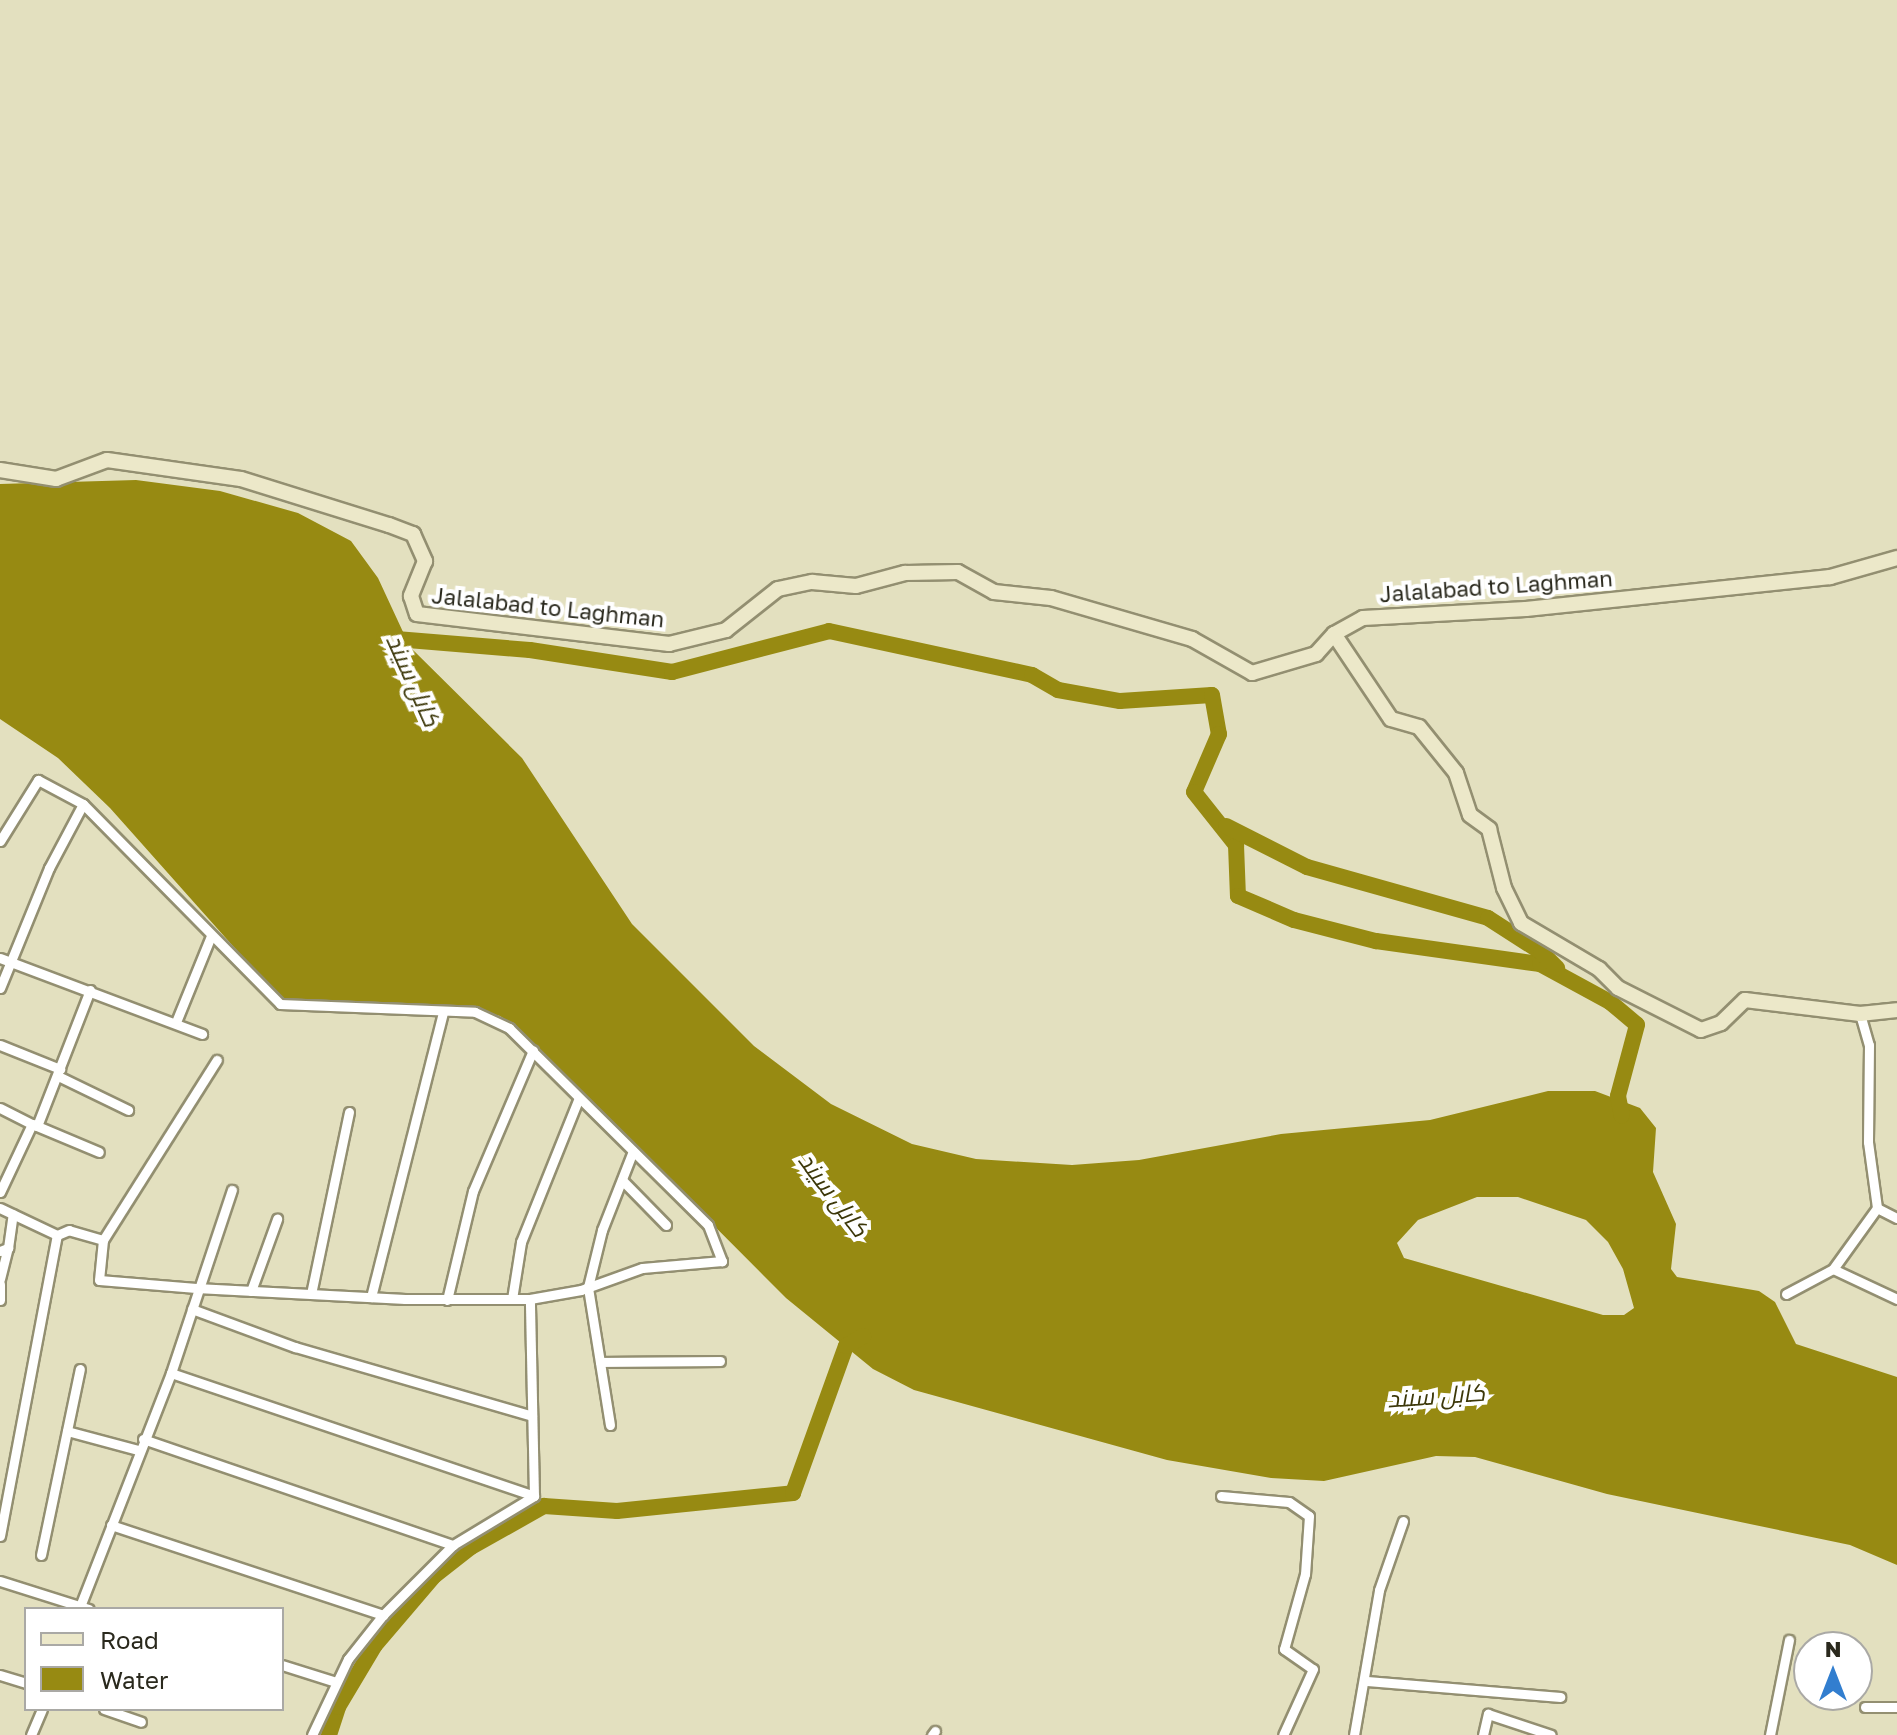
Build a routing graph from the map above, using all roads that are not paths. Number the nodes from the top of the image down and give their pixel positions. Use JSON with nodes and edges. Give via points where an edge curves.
{"nodes":[{"id":1,"x":0,"y":470,"type":"edge"},
{"id":2,"x":1897,"y":558,"type":"edge"},
{"id":3,"x":1334,"y":634,"type":"junction"},
{"id":4,"x":83,"y":804,"type":"junction"},
{"id":5,"x":0,"y":841,"type":"edge"},
{"id":6,"x":211,"y":936,"type":"junction"},
{"id":7,"x":0,"y":958,"type":"edge"},
{"id":8,"x":11,"y":961,"type":"junction"},
{"id":9,"x":0,"y":988,"type":"edge"},
{"id":10,"x":90,"y":990,"type":"junction"},
{"id":11,"x":1897,"y":1010,"type":"edge"},
{"id":12,"x":443,"y":1013,"type":"junction"},
{"id":13,"x":1860,"y":1014,"type":"junction"},
{"id":14,"x":176,"y":1022,"type":"junction"},
{"id":15,"x":202,"y":1034,"type":"dead end"},
{"id":16,"x":0,"y":1045,"type":"edge"},
{"id":17,"x":533,"y":1050,"type":"junction"},
{"id":18,"x":217,"y":1060,"type":"dead end"},
{"id":19,"x":59,"y":1072,"type":"junction"},
{"id":20,"x":579,"y":1098,"type":"junction"},
{"id":21,"x":0,"y":1108,"type":"edge"},
{"id":22,"x":128,"y":1110,"type":"dead end"},
{"id":23,"x":349,"y":1112,"type":"dead end"},
{"id":24,"x":34,"y":1125,"type":"junction"},
{"id":25,"x":633,"y":1151,"type":"junction"},
{"id":26,"x":99,"y":1152,"type":"dead end"},
{"id":27,"x":622,"y":1180,"type":"junction"},
{"id":28,"x":232,"y":1190,"type":"dead end"},
{"id":29,"x":0,"y":1192,"type":"edge"},
{"id":30,"x":0,"y":1208,"type":"edge"},
{"id":31,"x":1877,"y":1208,"type":"junction"},
{"id":32,"x":13,"y":1214,"type":"junction"},
{"id":33,"x":1897,"y":1218,"type":"edge"},
{"id":34,"x":277,"y":1219,"type":"dead end"},
{"id":35,"x":666,"y":1225,"type":"dead end"},
{"id":36,"x":57,"y":1235,"type":"junction"},
{"id":37,"x":103,"y":1240,"type":"junction"},
{"id":38,"x":4,"y":1250,"type":"edge"},
{"id":39,"x":1833,"y":1269,"type":"junction"},
{"id":40,"x":0,"y":1281,"type":"edge"},
{"id":41,"x":588,"y":1287,"type":"junction"},
{"id":42,"x":196,"y":1288,"type":"junction"},
{"id":43,"x":251,"y":1291,"type":"junction"},
{"id":44,"x":311,"y":1294,"type":"junction"},
{"id":45,"x":1786,"y":1294,"type":"dead end"},
{"id":46,"x":371,"y":1297,"type":"junction"},
{"id":47,"x":512,"y":1299,"type":"junction"},
{"id":48,"x":530,"y":1299,"type":"junction"},
{"id":49,"x":1897,"y":1299,"type":"edge"},
{"id":50,"x":0,"y":1300,"type":"edge"},
{"id":51,"x":447,"y":1300,"type":"junction"},
{"id":52,"x":192,"y":1309,"type":"junction"},
{"id":53,"x":720,"y":1361,"type":"dead end"},
{"id":54,"x":600,"y":1362,"type":"junction"},
{"id":55,"x":80,"y":1369,"type":"dead end"},
{"id":56,"x":171,"y":1373,"type":"junction"},
{"id":57,"x":532,"y":1416,"type":"junction"},
{"id":58,"x":610,"y":1425,"type":"dead end"},
{"id":59,"x":67,"y":1431,"type":"junction"},
{"id":60,"x":143,"y":1439,"type":"junction"},
{"id":61,"x":138,"y":1450,"type":"junction"},
{"id":62,"x":534,"y":1496,"type":"junction"},
{"id":63,"x":1221,"y":1496,"type":"dead end"},
{"id":64,"x":1403,"y":1521,"type":"dead end"},
{"id":65,"x":111,"y":1525,"type":"junction"},
{"id":66,"x":0,"y":1536,"type":"edge"},
{"id":67,"x":453,"y":1545,"type":"junction"},
{"id":68,"x":41,"y":1555,"type":"dead end"},
{"id":69,"x":0,"y":1581,"type":"edge"},
{"id":70,"x":80,"y":1607,"type":"edge"},
{"id":71,"x":83,"y":1607,"type":"edge"},
{"id":72,"x":383,"y":1615,"type":"junction"},
{"id":73,"x":1789,"y":1640,"type":"dead end"},
{"id":74,"x":284,"y":1666,"type":"edge"},
{"id":75,"x":0,"y":1675,"type":"edge"},
{"id":76,"x":1367,"y":1681,"type":"junction"},
{"id":77,"x":24,"y":1682,"type":"edge"},
{"id":78,"x":336,"y":1682,"type":"junction"},
{"id":79,"x":1560,"y":1697,"type":"dead end"},
{"id":80,"x":1873,"y":1707,"type":"edge"},
{"id":81,"x":1897,"y":1707,"type":"edge"},
{"id":82,"x":41,"y":1711,"type":"edge"},
{"id":83,"x":110,"y":1711,"type":"edge"},
{"id":84,"x":141,"y":1722,"type":"dead end"},
{"id":85,"x":31,"y":1735,"type":"edge"},
{"id":86,"x":312,"y":1735,"type":"edge"},
{"id":87,"x":1283,"y":1735,"type":"edge"},
{"id":88,"x":1354,"y":1735,"type":"edge"},
{"id":89,"x":1483,"y":1735,"type":"edge"},
{"id":90,"x":1551,"y":1735,"type":"edge"},
{"id":91,"x":1770,"y":1735,"type":"edge"}],
"edges":[{"from":1,"to":3,"type":"street","name":"Jalalabad to Laghman","via":[[56,479],[107,460],[241,479],[413,534],[425,561],[411,596],[417,614],[509,628],[669,644],[726,630],[778,589],[812,582],[856,586],[905,573],[958,572],[994,592],[1051,598],[1192,639],[1252,673],[1316,654]]},
{"from":2,"to":3,"type":"street","name":"Jalalabad to Laghman","via":[[1830,577],[1526,609],[1363,618]]},
{"from":3,"to":13,"type":"street","via":[[1391,719],[1419,727],[1456,773],[1470,815],[1489,829],[1504,888],[1521,923],[1599,969],[1618,988],[1701,1030],[1721,1023],[1745,1000]]},
{"from":4,"to":5,"type":"street","via":[[38,780]]},
{"from":4,"to":6,"type":"street"},
{"from":4,"to":8,"type":"street","via":[[49,868]]},
{"from":6,"to":12,"type":"street","via":[[280,1004]]},
{"from":6,"to":14,"type":"street"},
{"from":7,"to":8,"type":"street"},
{"from":8,"to":9,"type":"street"},
{"from":8,"to":10,"type":"street"},
{"from":10,"to":14,"type":"street"},
{"from":10,"to":19,"type":"street"},
{"from":11,"to":13,"type":"street"},
{"from":12,"to":17,"type":"street","via":[[475,1012],[509,1028]]},
{"from":12,"to":46,"type":"street"},
{"from":13,"to":31,"type":"street","via":[[1869,1045],[1868,1142]]},
{"from":14,"to":15,"type":"street"},
{"from":16,"to":19,"type":"street"},
{"from":17,"to":20,"type":"street"},
{"from":17,"to":51,"type":"street","via":[[473,1191]]},
{"from":18,"to":37,"type":"street"},
{"from":19,"to":22,"type":"street"},
{"from":19,"to":24,"type":"street"},
{"from":20,"to":25,"type":"street"},
{"from":20,"to":47,"type":"street","via":[[521,1242]]},
{"from":21,"to":24,"type":"street"},
{"from":23,"to":44,"type":"street"},
{"from":24,"to":26,"type":"street"},
{"from":24,"to":29,"type":"street"},
{"from":25,"to":27,"type":"street"},
{"from":25,"to":41,"type":"street","via":[[708,1225],[722,1261],[642,1268]]},
{"from":27,"to":35,"type":"street"},
{"from":27,"to":41,"type":"street"},
{"from":28,"to":42,"type":"street"},
{"from":30,"to":32,"type":"street"},
{"from":31,"to":33,"type":"street"},
{"from":31,"to":39,"type":"street"},
{"from":32,"to":36,"type":"street"},
{"from":32,"to":38,"type":"street"},
{"from":34,"to":43,"type":"street"},
{"from":36,"to":37,"type":"street","via":[[69,1230]]},
{"from":36,"to":66,"type":"street"},
{"from":37,"to":42,"type":"street","via":[[99,1280]]},
{"from":38,"to":40,"type":"street"},
{"from":39,"to":45,"type":"street"},
{"from":39,"to":49,"type":"street"},
{"from":40,"to":50,"type":"street"},
{"from":41,"to":48,"type":"street"},
{"from":41,"to":54,"type":"street"},
{"from":42,"to":43,"type":"street"},
{"from":42,"to":52,"type":"street"},
{"from":43,"to":44,"type":"street"},
{"from":44,"to":46,"type":"street"},
{"from":46,"to":51,"type":"street"},
{"from":47,"to":48,"type":"street"},
{"from":47,"to":51,"type":"street"},
{"from":48,"to":57,"type":"street"},
{"from":52,"to":56,"type":"street"},
{"from":52,"to":57,"type":"street","via":[[295,1347]]},
{"from":53,"to":54,"type":"street"},
{"from":54,"to":58,"type":"street"},
{"from":55,"to":59,"type":"street"},
{"from":56,"to":60,"type":"street"},
{"from":56,"to":62,"type":"street"},
{"from":57,"to":62,"type":"street"},
{"from":59,"to":61,"type":"street"},
{"from":59,"to":68,"type":"street"},
{"from":60,"to":61,"type":"street"},
{"from":60,"to":67,"type":"street"},
{"from":61,"to":65,"type":"street"},
{"from":62,"to":67,"type":"street"},
{"from":63,"to":87,"type":"street","via":[[1289,1502],[1309,1516],[1305,1574],[1284,1649],[1313,1669]]},
{"from":64,"to":76,"type":"street","via":[[1379,1590]]},
{"from":65,"to":71,"type":"street"},
{"from":65,"to":72,"type":"street"},
{"from":67,"to":72,"type":"street"},
{"from":69,"to":70,"type":"street"},
{"from":72,"to":78,"type":"street"},
{"from":73,"to":91,"type":"street"},
{"from":74,"to":78,"type":"street"},
{"from":75,"to":77,"type":"street"},
{"from":76,"to":79,"type":"street"},
{"from":76,"to":88,"type":"street"},
{"from":78,"to":86,"type":"street"},
{"from":80,"to":81,"type":"street"},
{"from":82,"to":85,"type":"street"},
{"from":83,"to":84,"type":"street"},
{"from":89,"to":90,"type":"street","via":[[1488,1714]]}]}
